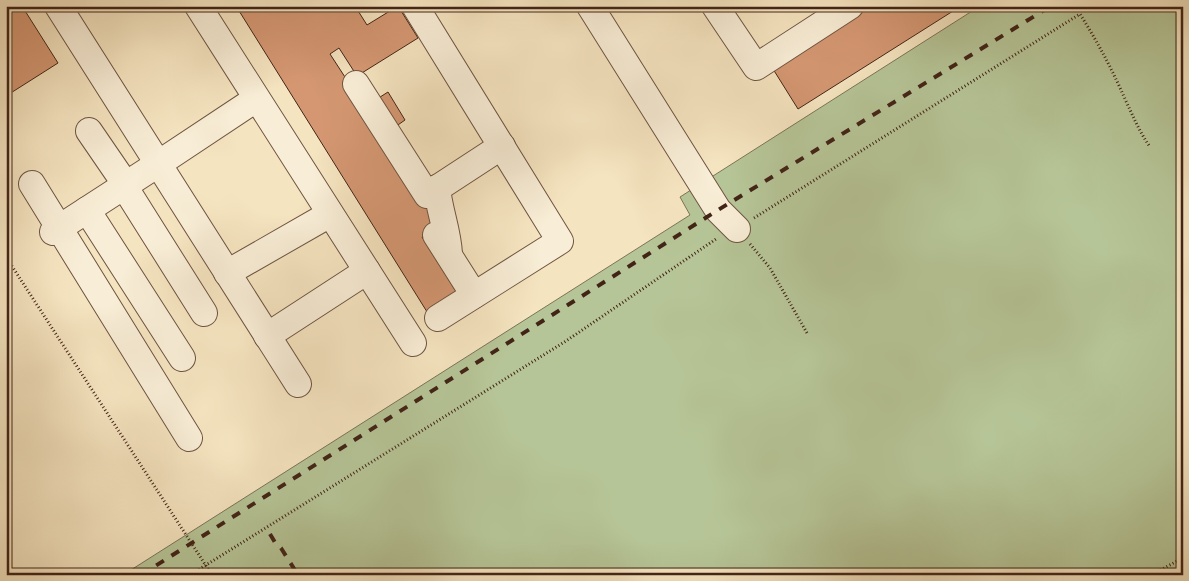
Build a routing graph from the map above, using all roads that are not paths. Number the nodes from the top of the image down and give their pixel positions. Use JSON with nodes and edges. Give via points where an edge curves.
{"nodes":[{"id":1,"x":58,"y":6,"type":"edge"},
{"id":2,"x":198,"y":6,"type":"edge"},
{"id":3,"x":415,"y":6,"type":"edge"},
{"id":4,"x":590,"y":6,"type":"edge"},
{"id":5,"x":715,"y":6,"type":"edge"},
{"id":6,"x":850,"y":6,"type":"edge"},
{"id":7,"x":356,"y":84,"type":"dead end"},
{"id":8,"x":256,"y":99,"type":"junction"},
{"id":9,"x":89,"y":131,"type":"dead end"},
{"id":10,"x":502,"y":146,"type":"junction"},
{"id":11,"x":158,"y":164,"type":"junction"},
{"id":12,"x":32,"y":184,"type":"dead end"},
{"id":13,"x":125,"y":186,"type":"junction"},
{"id":14,"x":437,"y":188,"type":"junction"},
{"id":15,"x":88,"y":210,"type":"junction"},
{"id":16,"x":330,"y":214,"type":"junction"},
{"id":17,"x":737,"y":229,"type":"road end"},
{"id":18,"x":56,"y":230,"type":"junction"},
{"id":19,"x":367,"y":272,"type":"junction"},
{"id":20,"x":227,"y":274,"type":"junction"},
{"id":21,"x":474,"y":296,"type":"junction"},
{"id":22,"x":204,"y":313,"type":"dead end"},
{"id":23,"x":438,"y":318,"type":"dead end"},
{"id":24,"x":267,"y":336,"type":"junction"},
{"id":25,"x":413,"y":343,"type":"dead end"},
{"id":26,"x":182,"y":358,"type":"dead end"},
{"id":27,"x":298,"y":384,"type":"dead end"},
{"id":28,"x":189,"y":438,"type":"dead end"}],
"edges":[{"from":1,"to":11,"type":"lane"},
{"from":2,"to":8,"type":"lane"},
{"from":3,"to":10,"type":"lane"},
{"from":4,"to":17,"type":"lane","via":[[718,210]]},
{"from":5,"to":6,"type":"lane","via":[[756,67]]},
{"from":7,"to":14,"type":"lane","via":[[427,195]]},
{"from":8,"to":11,"type":"lane"},
{"from":8,"to":16,"type":"lane"},
{"from":9,"to":13,"type":"lane"},
{"from":10,"to":14,"type":"lane"},
{"from":10,"to":21,"type":"lane","via":[[560,241]]},
{"from":11,"to":13,"type":"lane"},
{"from":11,"to":20,"type":"lane"},
{"from":12,"to":18,"type":"lane"},
{"from":13,"to":15,"type":"lane"},
{"from":13,"to":22,"type":"lane"},
{"from":14,"to":21,"type":"lane","via":[[448,241],[443,246]]},
{"from":15,"to":18,"type":"lane"},
{"from":15,"to":26,"type":"lane"},
{"from":16,"to":19,"type":"lane"},
{"from":16,"to":20,"type":"lane"},
{"from":18,"to":28,"type":"lane"},
{"from":19,"to":24,"type":"lane"},
{"from":19,"to":25,"type":"lane"},
{"from":20,"to":24,"type":"lane"},
{"from":21,"to":23,"type":"lane"},
{"from":24,"to":27,"type":"lane"}]}
